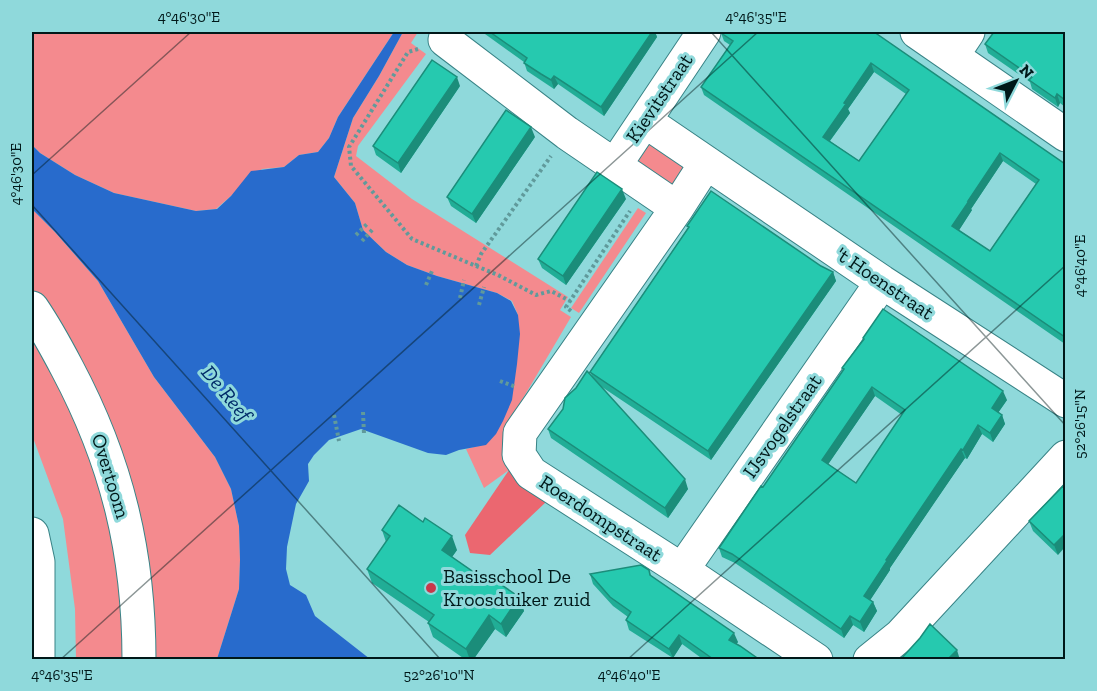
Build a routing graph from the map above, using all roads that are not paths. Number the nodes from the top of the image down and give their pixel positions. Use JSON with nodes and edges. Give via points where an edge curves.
{"nodes":[{"id":1,"x":704,"y":32,"type":"edge"},
{"id":2,"x":916,"y":32,"type":"edge"},
{"id":3,"x":446,"y":36,"type":"edge"},
{"id":4,"x":960,"y":44,"type":"edge"},
{"id":5,"x":645,"y":120,"type":"junction"},
{"id":6,"x":1065,"y":135,"type":"edge"},
{"id":7,"x":706,"y":163,"type":"junction"},
{"id":8,"x":615,"y":165,"type":"junction"},
{"id":9,"x":677,"y":208,"type":"junction"},
{"id":10,"x":882,"y":282,"type":"junction"},
{"id":11,"x":32,"y":308,"type":"edge"},
{"id":12,"x":1065,"y":401,"type":"edge"},
{"id":13,"x":1065,"y":457,"type":"edge"},
{"id":14,"x":32,"y":534,"type":"edge"},
{"id":15,"x":682,"y":570,"type":"junction"},
{"id":16,"x":34,"y":606,"type":"edge"},
{"id":17,"x":38,"y":660,"type":"edge"},
{"id":18,"x":140,"y":660,"type":"edge"},
{"id":19,"x":816,"y":660,"type":"edge"},
{"id":20,"x":870,"y":660,"type":"edge"}],
"edges":[{"from":1,"to":5,"type":"street","name":"Kievitstraat"},
{"from":2,"to":4,"type":"street"},
{"from":3,"to":8,"type":"street","via":[[567,133]]},
{"from":4,"to":6,"type":"street"},
{"from":5,"to":7,"type":"street","name":"'t Hoenstraat"},
{"from":5,"to":8,"type":"street","name":"Kievitstraat"},
{"from":7,"to":9,"type":"street"},
{"from":7,"to":10,"type":"street","name":"'t Hoenstraat"},
{"from":8,"to":9,"type":"street"},
{"from":9,"to":15,"type":"street","name":"Roerdompstraat","via":[[520,433],[519,456],[531,473]]},
{"from":10,"to":12,"type":"street","name":"'t Hoenstraat"},
{"from":10,"to":15,"type":"street","name":"IJsvogelstraat"},
{"from":11,"to":18,"type":"street","name":"Overtoom","via":[[83,398],[108,460],[128,535]]},
{"from":13,"to":20,"type":"street","via":[[901,635]]},
{"from":14,"to":16,"type":"street","via":[[38,562]]},
{"from":15,"to":19,"type":"street","name":"Roerdompstraat"},
{"from":16,"to":17,"type":"street"}]}
